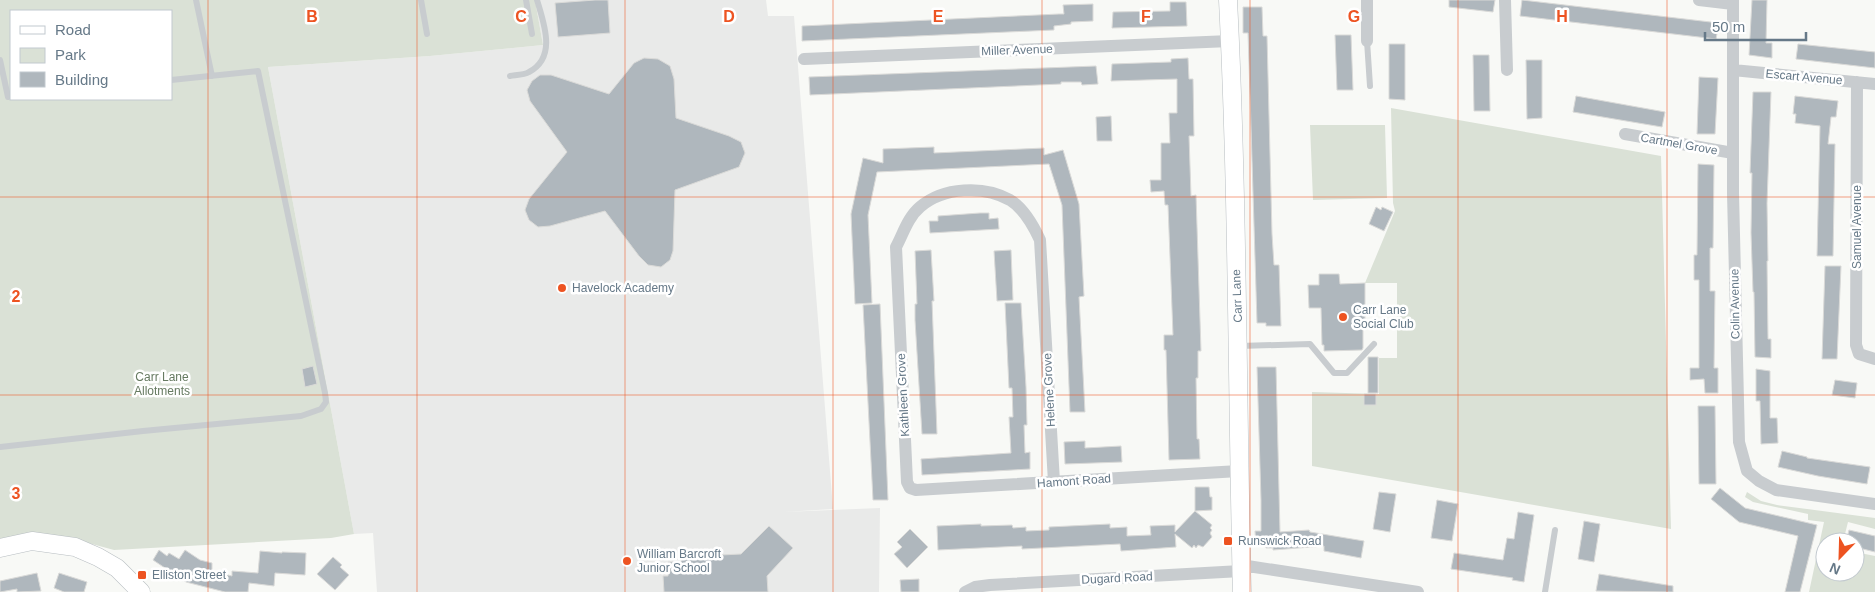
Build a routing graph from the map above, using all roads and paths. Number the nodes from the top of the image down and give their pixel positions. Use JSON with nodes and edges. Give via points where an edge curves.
{"nodes":[{"id":1,"x":196,"y":0,"type":"edge"},
{"id":2,"x":420,"y":0,"type":"edge"},
{"id":3,"x":526,"y":0,"type":"edge"},
{"id":4,"x":537,"y":0,"type":"edge"},
{"id":5,"x":1228,"y":0,"type":"edge"},
{"id":6,"x":1367,"y":0,"type":"edge"},
{"id":7,"x":1505,"y":0,"type":"edge"},
{"id":8,"x":1699,"y":0,"type":"edge"},
{"id":9,"x":1733,"y":2,"type":"edge"},
{"id":10,"x":427,"y":34,"type":"dead end"},
{"id":11,"x":532,"y":34,"type":"dead end"},
{"id":12,"x":1230,"y":41,"type":"junction"},
{"id":13,"x":1367,"y":41,"type":"joint"},
{"id":14,"x":804,"y":59,"type":"dead end"},
{"id":15,"x":0,"y":60,"type":"edge"},
{"id":16,"x":1508,"y":70,"type":"dead end"},
{"id":17,"x":1733,"y":70,"type":"junction"},
{"id":18,"x":212,"y":76,"type":"junction"},
{"id":19,"x":510,"y":76,"type":"dead end"},
{"id":20,"x":172,"y":80,"type":"edge"},
{"id":21,"x":1857,"y":82,"type":"junction"},
{"id":22,"x":1875,"y":84,"type":"edge"},
{"id":23,"x":1370,"y":86,"type":"dead end"},
{"id":24,"x":10,"y":97,"type":"edge"},
{"id":25,"x":0,"y":98,"type":"edge"},
{"id":26,"x":1625,"y":134,"type":"dead end"},
{"id":27,"x":1733,"y":153,"type":"junction"},
{"id":28,"x":899,"y":302,"type":"joint"},
{"id":29,"x":1374,"y":344,"type":"dead end"},
{"id":30,"x":1238,"y":346,"type":"junction"},
{"id":31,"x":1875,"y":359,"type":"edge"},
{"id":32,"x":0,"y":447,"type":"edge"},
{"id":33,"x":1239,"y":471,"type":"junction"},
{"id":34,"x":1054,"y":482,"type":"junction"},
{"id":35,"x":910,"y":488,"type":"joint"},
{"id":36,"x":1875,"y":504,"type":"edge"},
{"id":37,"x":1555,"y":530,"type":"dead end"},
{"id":38,"x":0,"y":548,"type":"edge"},
{"id":39,"x":1241,"y":568,"type":"junction"},
{"id":40,"x":1405,"y":591,"type":"edge"},
{"id":41,"x":141,"y":592,"type":"edge"},
{"id":42,"x":965,"y":592,"type":"edge"},
{"id":43,"x":1242,"y":592,"type":"edge"},
{"id":44,"x":1418,"y":592,"type":"edge"},
{"id":45,"x":1545,"y":592,"type":"edge"}],
"edges":[{"from":1,"to":18,"type":"lane"},
{"from":2,"to":10,"type":"lane"},
{"from":3,"to":11,"type":"lane"},
{"from":4,"to":19,"type":"lane","via":[[547,48],[544,60],[529,73]]},
{"from":5,"to":12,"type":"street","name":"Carr Lane"},
{"from":6,"to":13,"type":"street"},
{"from":7,"to":16,"type":"street"},
{"from":8,"to":9,"type":"street"},
{"from":9,"to":17,"type":"street","name":"Colin Avenue"},
{"from":12,"to":14,"type":"street","name":"Miller Avenue"},
{"from":12,"to":30,"type":"street","name":"Carr Lane"},
{"from":13,"to":23,"type":"lane"},
{"from":15,"to":24,"type":"lane"},
{"from":17,"to":21,"type":"street","name":"Escart Avenue"},
{"from":17,"to":27,"type":"street","name":"Colin Avenue"},
{"from":18,"to":20,"type":"lane"},
{"from":18,"to":32,"type":"lane","via":[[258,71],[326,393],[322,409],[301,416]]},
{"from":21,"to":22,"type":"street","name":"Escart Avenue"},
{"from":21,"to":31,"type":"street","name":"Samuel Avenue","via":[[1856,345],[1858,354]]},
{"from":24,"to":25,"type":"lane"},
{"from":26,"to":27,"type":"street","name":"Cartmel Grove"},
{"from":27,"to":36,"type":"street","name":"Colin Avenue","via":[[1739,442],[1747,471],[1776,490]]},
{"from":28,"to":34,"type":"street","name":"Helene Grove","via":[[896,247],[913,214],[921,206],[946,192],[981,190],[1010,200],[1020,209],[1040,240]]},
{"from":28,"to":35,"type":"street","name":"Kathleen Grove","via":[[907,482]]},
{"from":29,"to":30,"type":"lane","via":[[1347,373],[1334,373],[1310,344]]},
{"from":30,"to":33,"type":"street","name":"Carr Lane"},
{"from":33,"to":34,"type":"street","name":"Hamont Road"},
{"from":33,"to":39,"type":"street","name":"Carr Lane"},
{"from":34,"to":35,"type":"street","name":"Hamont Road"},
{"from":37,"to":45,"type":"lane"},
{"from":38,"to":41,"type":"street","via":[[32,541],[75,547],[117,568]]},
{"from":39,"to":40,"type":"street"},
{"from":39,"to":42,"type":"street","name":"Dugard Road","via":[[990,585]]},
{"from":39,"to":43,"type":"street","name":"Carr Lane"},
{"from":40,"to":44,"type":"street"}]}
